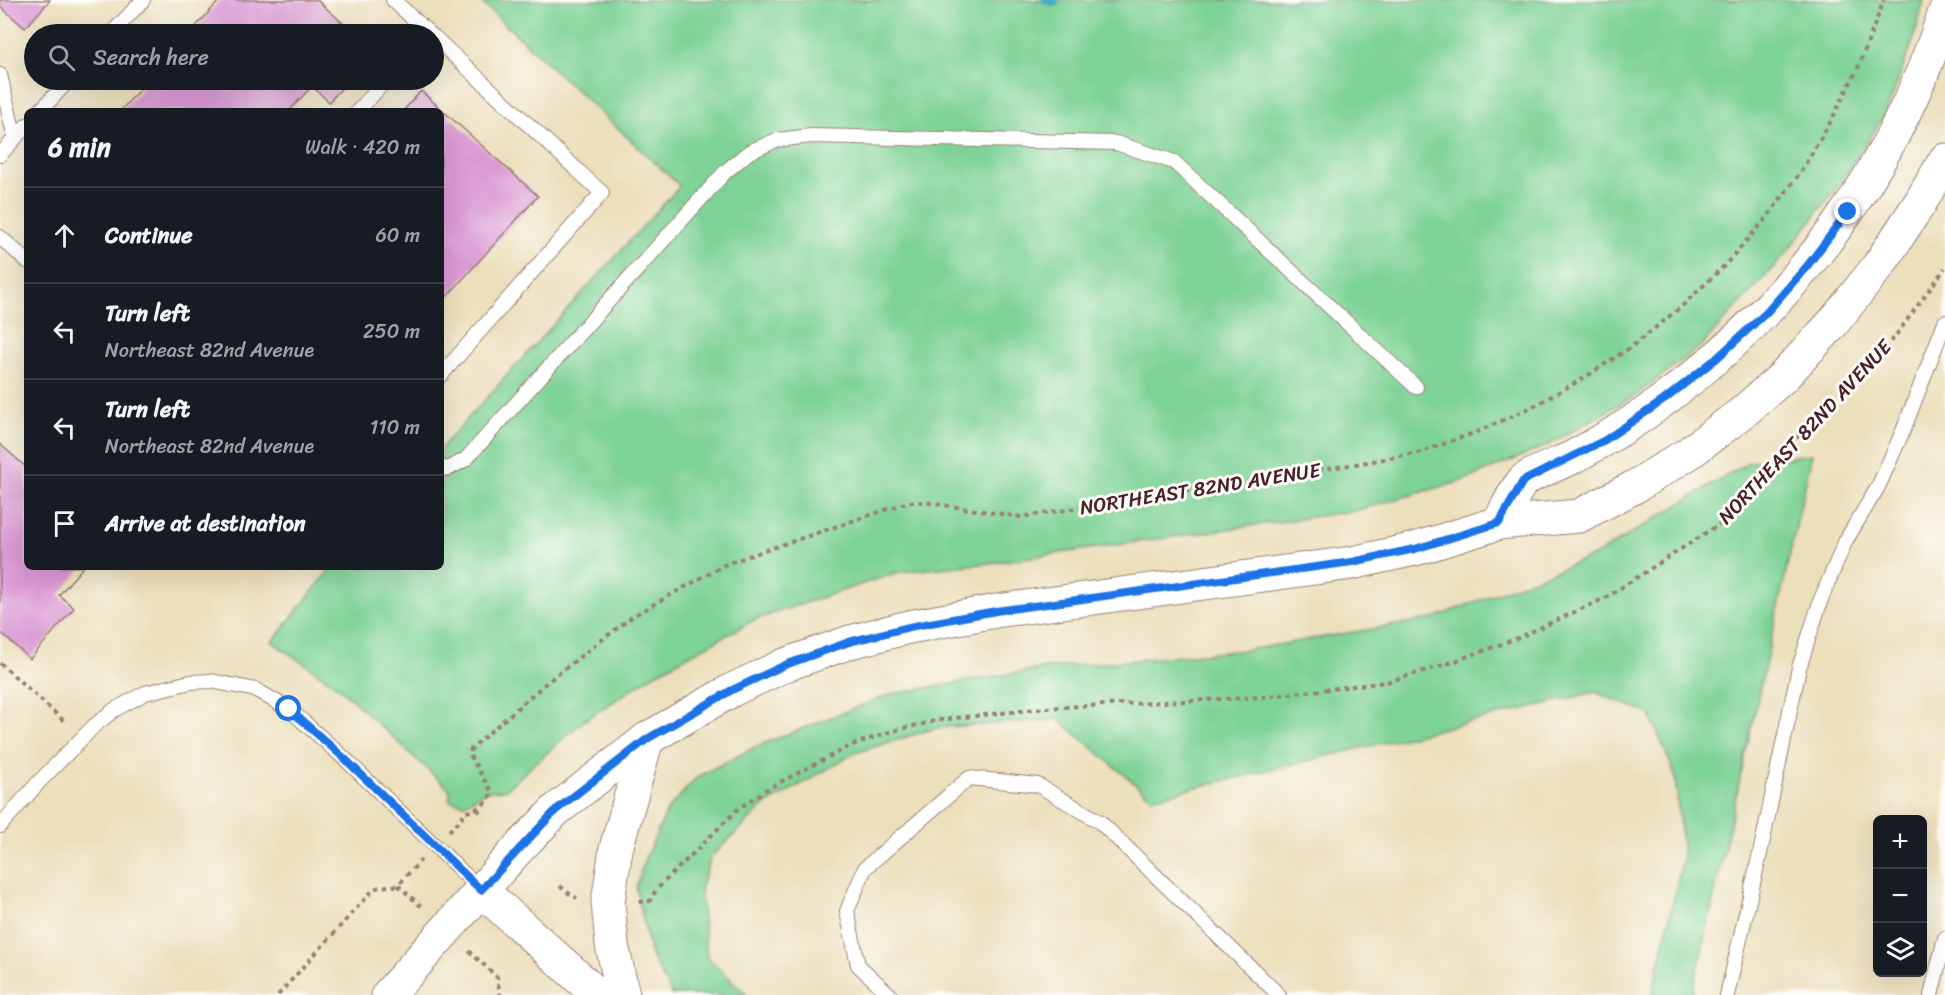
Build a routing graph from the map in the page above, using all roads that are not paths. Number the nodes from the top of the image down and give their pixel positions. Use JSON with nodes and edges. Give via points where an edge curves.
{"nodes":[{"id":1,"x":142,"y":0,"type":"edge"},
{"id":2,"x":393,"y":0,"type":"edge"},
{"id":3,"x":1945,"y":12,"type":"edge"},
{"id":4,"x":120,"y":24,"type":"edge"},
{"id":5,"x":418,"y":24,"type":"edge"},
{"id":6,"x":444,"y":48,"type":"edge"},
{"id":7,"x":0,"y":75,"type":"edge"},
{"id":8,"x":60,"y":90,"type":"edge"},
{"id":9,"x":377,"y":90,"type":"edge"},
{"id":10,"x":43,"y":108,"type":"edge"},
{"id":11,"x":361,"y":108,"type":"edge"},
{"id":12,"x":24,"y":128,"type":"edge"},
{"id":13,"x":15,"y":138,"type":"junction"},
{"id":14,"x":0,"y":155,"type":"edge"},
{"id":15,"x":1945,"y":160,"type":"edge"},
{"id":16,"x":0,"y":237,"type":"edge"},
{"id":17,"x":24,"y":258,"type":"edge"},
{"id":18,"x":1945,"y":322,"type":"edge"},
{"id":19,"x":444,"y":372,"type":"edge"},
{"id":20,"x":1416,"y":387,"type":"dead end"},
{"id":21,"x":444,"y":468,"type":"edge"},
{"id":22,"x":1499,"y":523,"type":"junction"},
{"id":23,"x":647,"y":739,"type":"junction"},
{"id":24,"x":0,"y":826,"type":"edge"},
{"id":25,"x":481,"y":890,"type":"junction"},
{"id":26,"x":1945,"y":938,"type":"edge"},
{"id":27,"x":388,"y":995,"type":"edge"},
{"id":28,"x":598,"y":995,"type":"edge"},
{"id":29,"x":623,"y":995,"type":"edge"},
{"id":30,"x":890,"y":995,"type":"edge"},
{"id":31,"x":1279,"y":995,"type":"edge"},
{"id":32,"x":1728,"y":995,"type":"edge"},
{"id":33,"x":1931,"y":995,"type":"edge"}],
"edges":[{"from":1,"to":4,"type":"lane"},
{"from":2,"to":5,"type":"lane"},
{"from":3,"to":22,"type":"main road","via":[[1930,58],[1881,158],[1848,212],[1767,312],[1664,400],[1605,440],[1523,481]]},
{"from":6,"to":19,"type":"lane","via":[[602,193]]},
{"from":7,"to":13,"type":"lane"},
{"from":8,"to":10,"type":"lane"},
{"from":9,"to":11,"type":"lane"},
{"from":12,"to":13,"type":"lane"},
{"from":13,"to":14,"type":"lane"},
{"from":15,"to":22,"type":"main road","via":[[1880,265],[1783,377],[1742,413],[1671,464],[1579,516]]},
{"from":16,"to":17,"type":"lane"},
{"from":18,"to":32,"type":"lane","via":[[1899,441],[1878,487],[1846,540],[1821,599],[1799,668]]},
{"from":20,"to":21,"type":"lane","via":[[1174,162],[1116,143],[811,136],[777,140],[749,152],[725,172],[466,459]]},
{"from":22,"to":23,"type":"main road","via":[[1415,549],[1352,562],[996,611],[849,642],[785,665],[732,690]]},
{"from":23,"to":25,"type":"main road","via":[[556,810]]},
{"from":23,"to":29,"type":"main road","via":[[616,849],[608,902]]},
{"from":24,"to":25,"type":"lane","via":[[82,738],[114,710],[145,693],[211,681],[256,690],[289,709]]},
{"from":25,"to":27,"type":"main road"},
{"from":25,"to":28,"type":"main road"},
{"from":26,"to":33,"type":"lane"},
{"from":30,"to":31,"type":"lane","via":[[858,965],[847,911],[865,868],[969,778],[1038,785],[1100,822]]}]}
